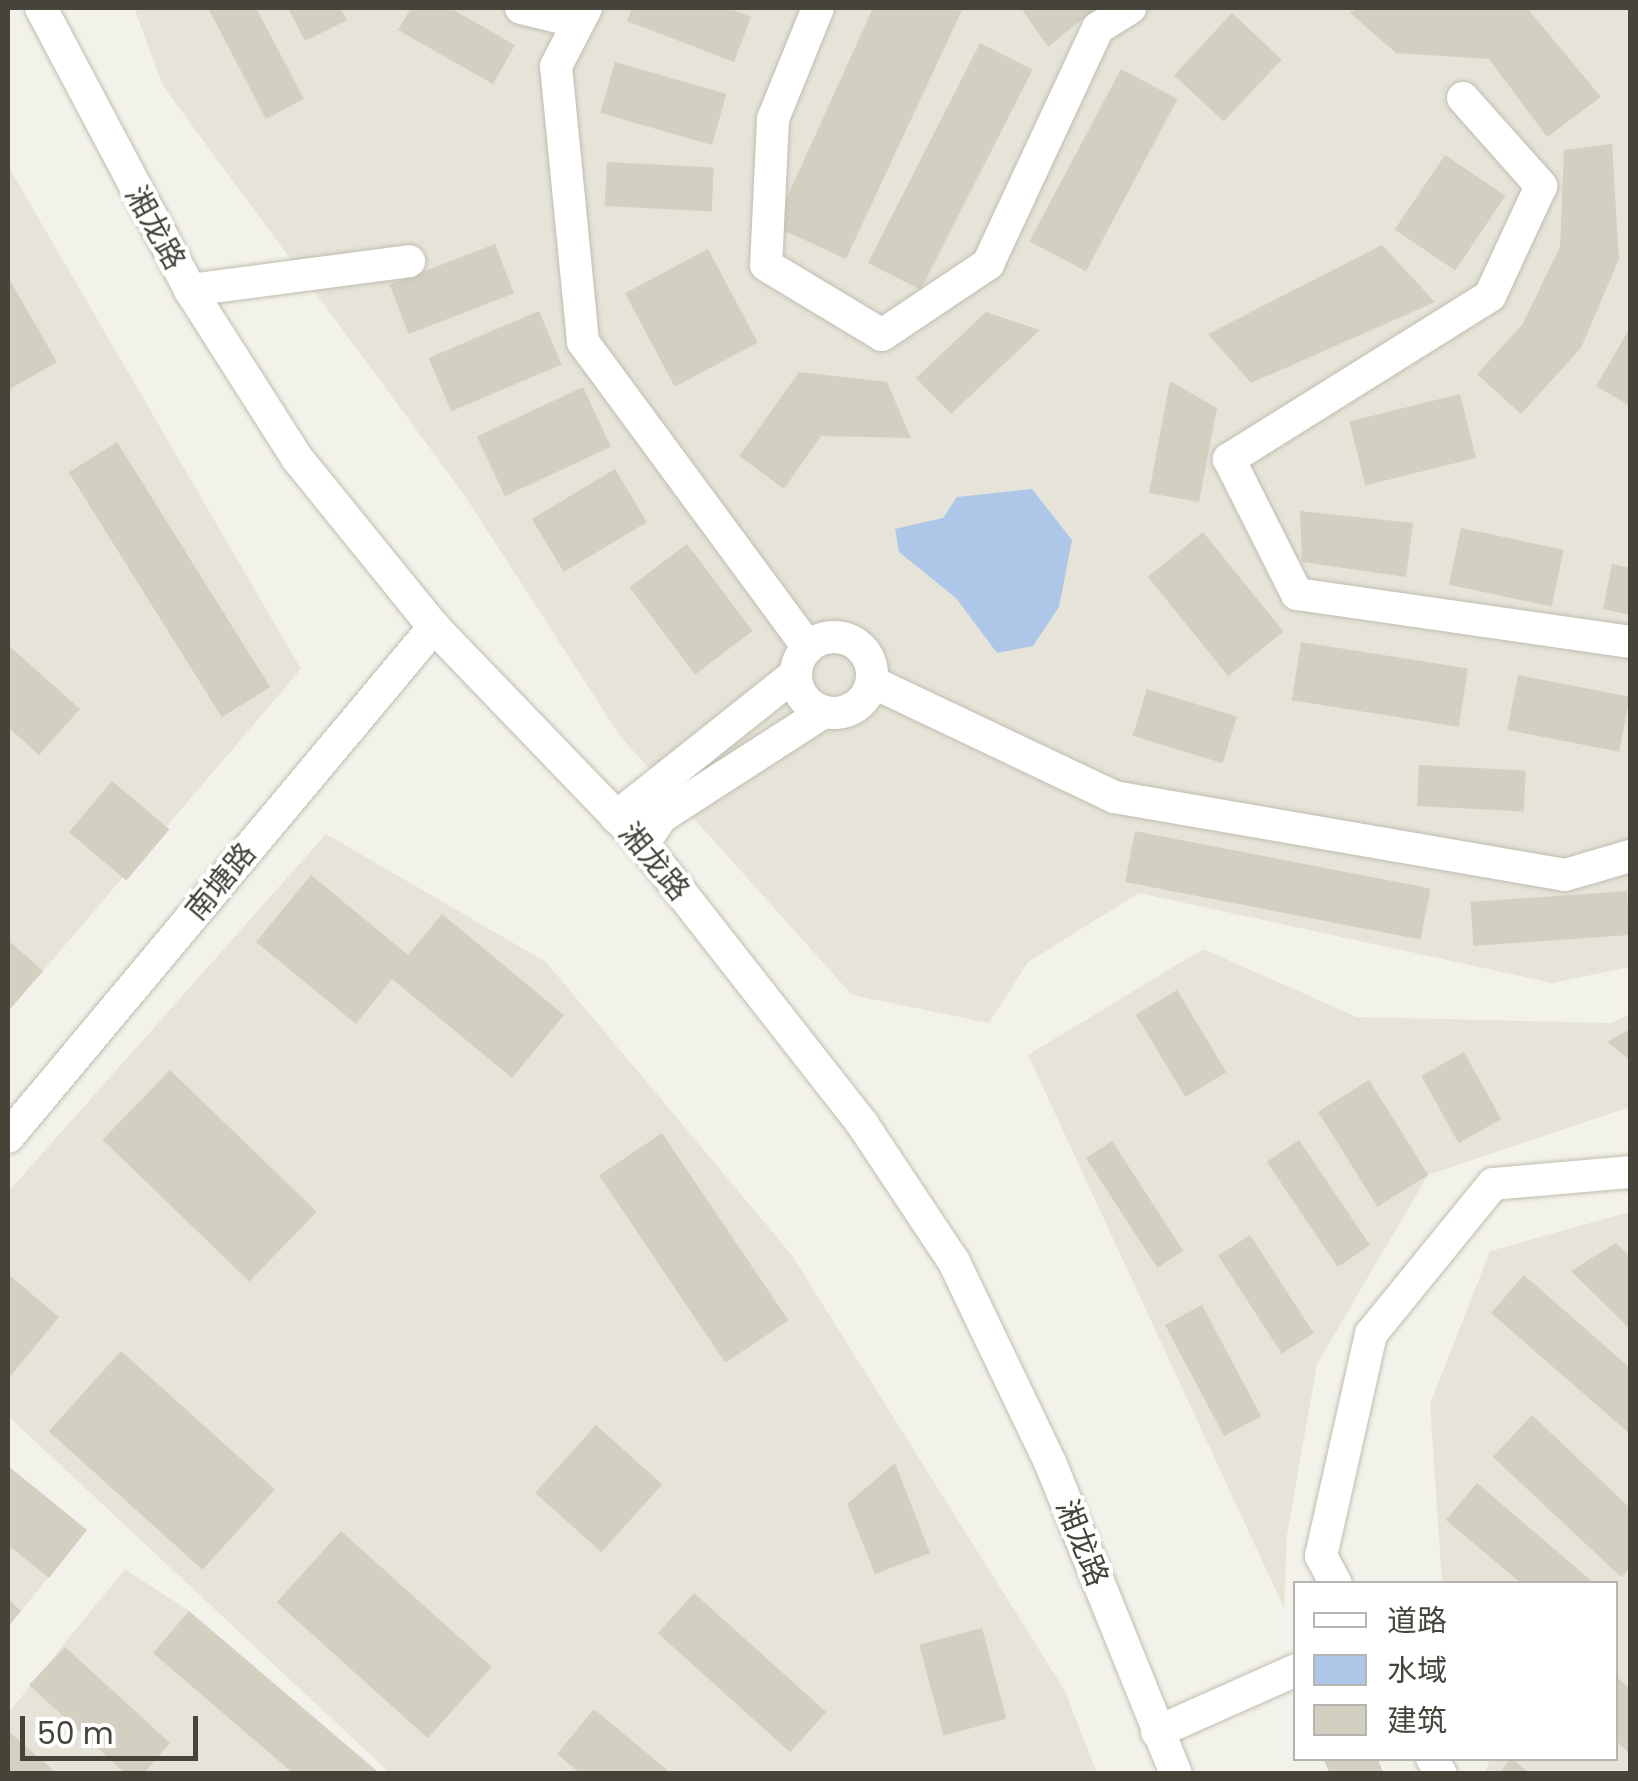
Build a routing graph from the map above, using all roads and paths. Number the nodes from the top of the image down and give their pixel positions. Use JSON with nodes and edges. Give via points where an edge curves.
{"nodes":[{"id":1,"x":40,"y":8,"type":"edge"},
{"id":2,"x":521,"y":8,"type":"edge"},
{"id":3,"x":818,"y":8,"type":"edge"},
{"id":4,"x":1130,"y":8,"type":"edge"},
{"id":5,"x":582,"y":15,"type":"edge"},
{"id":6,"x":1463,"y":98,"type":"dead end"},
{"id":7,"x":409,"y":260,"type":"dead end"},
{"id":8,"x":190,"y":290,"type":"junction"},
{"id":9,"x":434,"y":627,"type":"junction"},
{"id":10,"x":1630,"y":642,"type":"edge"},
{"id":11,"x":802,"y":661,"type":"junction"},
{"id":12,"x":872,"y":682,"type":"junction"},
{"id":13,"x":824,"y":712,"type":"junction"},
{"id":14,"x":616,"y":817,"type":"junction"},
{"id":15,"x":643,"y":844,"type":"junction"},
{"id":16,"x":1630,"y":856,"type":"edge"},
{"id":17,"x":8,"y":1138,"type":"edge"},
{"id":18,"x":1630,"y":1172,"type":"edge"},
{"id":19,"x":1334,"y":1581,"type":"edge"},
{"id":20,"x":1293,"y":1671,"type":"edge"},
{"id":21,"x":1157,"y":1732,"type":"junction"},
{"id":22,"x":1176,"y":1774,"type":"edge"}],
"edges":[{"from":1,"to":8,"type":"street","name":"湘龙路"},
{"from":2,"to":5,"type":"street"},
{"from":3,"to":4,"type":"street","via":[[774,119],[766,265],[882,335],[988,264],[1098,28]]},
{"from":5,"to":11,"type":"street","via":[[556,66],[583,342]]},
{"from":6,"to":10,"type":"street","via":[[1541,186],[1490,296],[1229,459],[1297,594]]},
{"from":7,"to":8,"type":"street"},
{"from":8,"to":9,"type":"street","name":"湘龙路","via":[[297,458]]},
{"from":9,"to":14,"type":"street","name":"湘龙路"},
{"from":9,"to":17,"type":"street","name":"南塘路"},
{"from":11,"to":12,"type":"street","via":[[829,637],[854,642]]},
{"from":11,"to":13,"type":"street","via":[[806,701]]},
{"from":11,"to":14,"type":"street"},
{"from":12,"to":13,"type":"street","via":[[854,709]]},
{"from":12,"to":16,"type":"street","via":[[1114,796],[1565,875]]},
{"from":13,"to":15,"type":"street","via":[[661,816]]},
{"from":14,"to":15,"type":"street","name":"湘龙路"},
{"from":15,"to":21,"type":"street","name":"湘龙路","via":[[863,1125],[954,1262],[1050,1462]]},
{"from":18,"to":19,"type":"street","via":[[1493,1184],[1371,1334],[1321,1556]]},
{"from":20,"to":21,"type":"street"},
{"from":21,"to":22,"type":"street","name":"湘龙路"}]}
